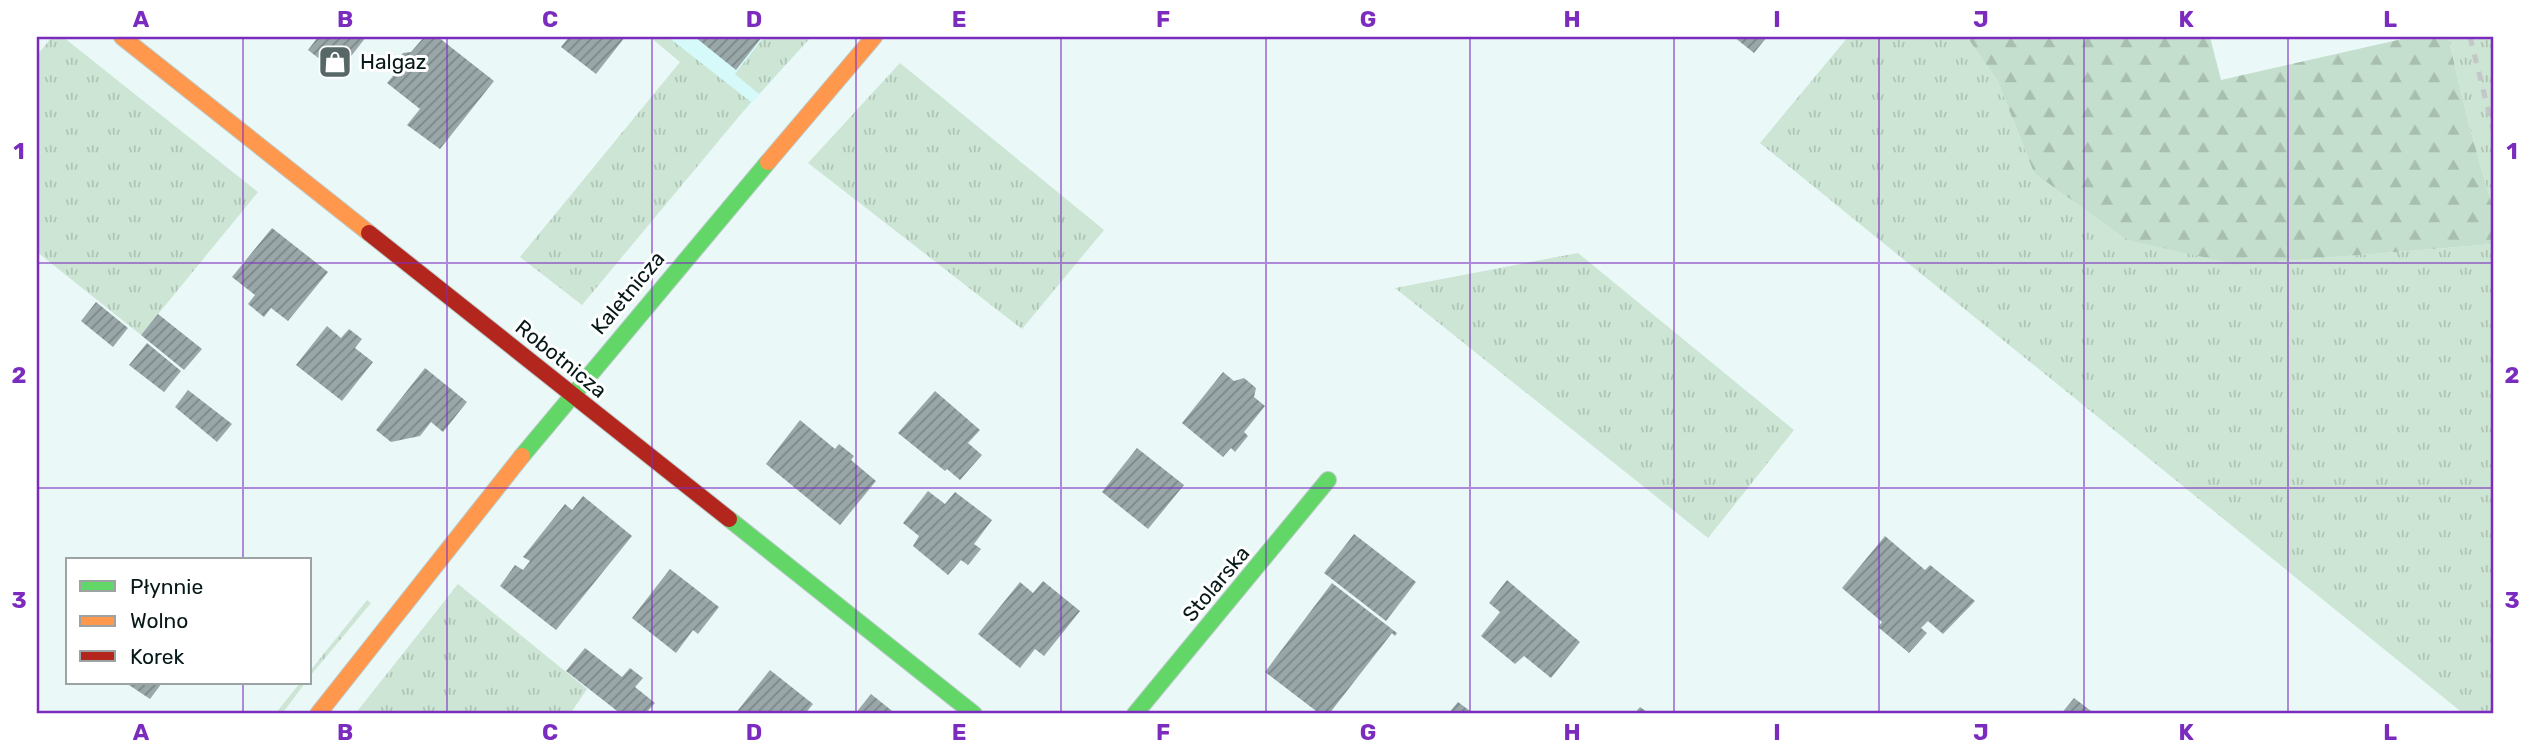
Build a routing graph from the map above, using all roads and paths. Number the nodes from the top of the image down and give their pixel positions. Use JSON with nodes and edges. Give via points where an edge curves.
{"nodes":[{"id":1,"x":122,"y":37,"type":"edge"},
{"id":2,"x":874,"y":37,"type":"edge"},
{"id":3,"x":571,"y":394,"type":"junction"},
{"id":4,"x":1328,"y":481,"type":"dead end"},
{"id":5,"x":318,"y":714,"type":"edge"},
{"id":6,"x":974,"y":714,"type":"edge"},
{"id":7,"x":1135,"y":714,"type":"edge"}],
"edges":[{"from":1,"to":3,"type":"street","name":"Robotnicza"},
{"from":2,"to":3,"type":"street","name":"Kaletnicza"},
{"from":3,"to":5,"type":"street","name":"Kaletnicza"},
{"from":3,"to":6,"type":"street","name":"Robotnicza"},
{"from":4,"to":7,"type":"street","name":"Stolarska"}]}
